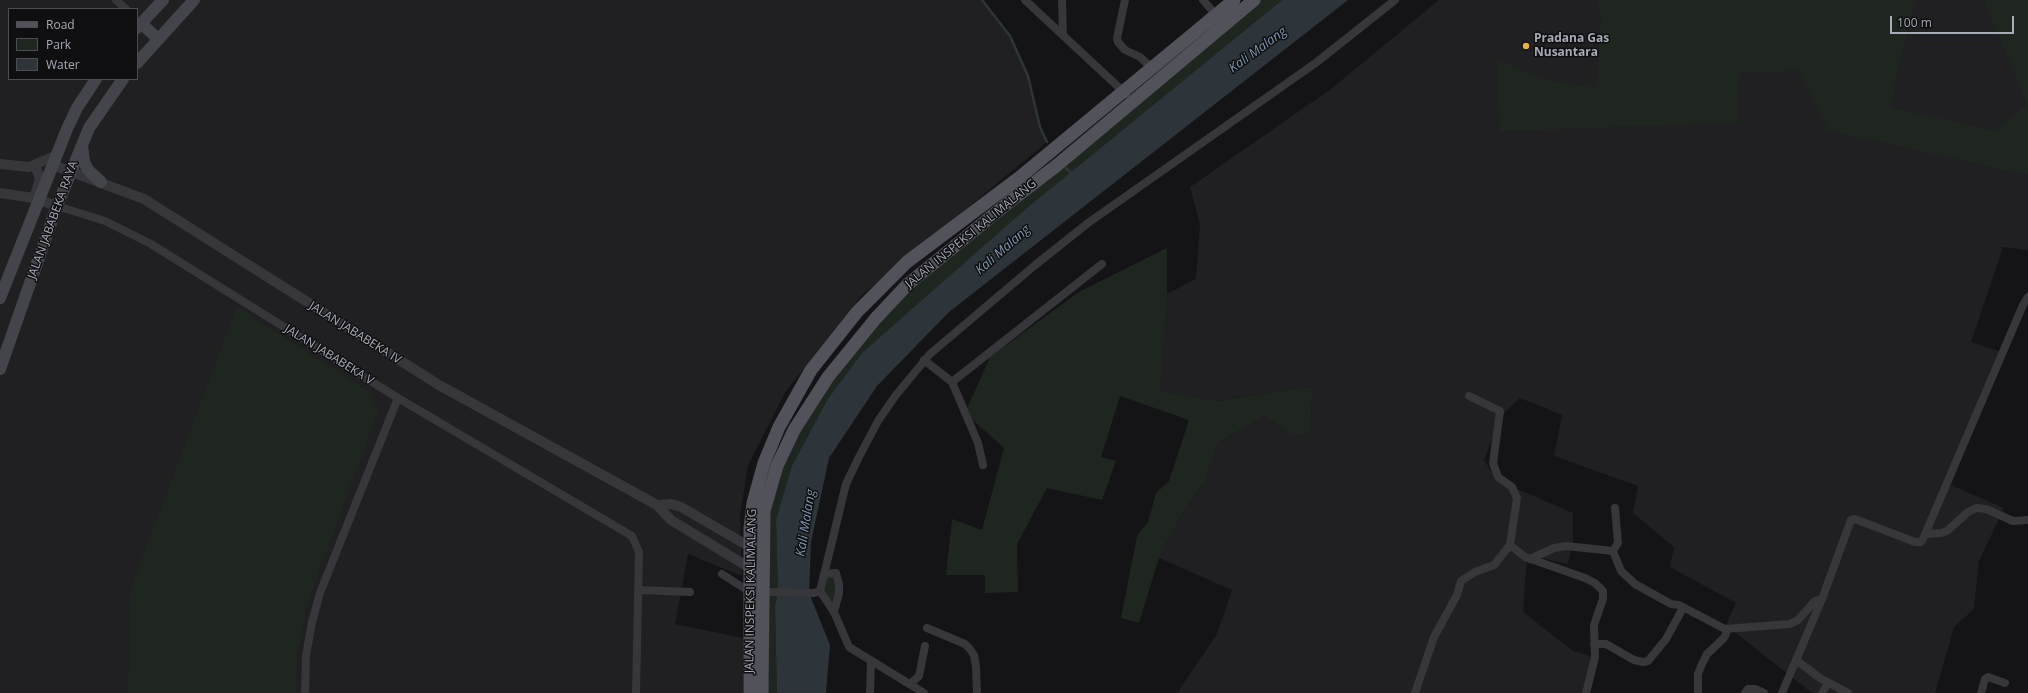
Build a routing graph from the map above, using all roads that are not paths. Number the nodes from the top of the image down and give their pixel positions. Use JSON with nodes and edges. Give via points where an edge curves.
{"nodes":[{"id":1,"x":116,"y":0,"type":"edge"},
{"id":2,"x":163,"y":0,"type":"edge"},
{"id":3,"x":194,"y":0,"type":"edge"},
{"id":4,"x":1025,"y":0,"type":"edge"},
{"id":5,"x":1062,"y":0,"type":"edge"},
{"id":6,"x":1125,"y":0,"type":"edge"},
{"id":7,"x":1202,"y":0,"type":"edge"},
{"id":8,"x":1234,"y":0,"type":"edge"},
{"id":9,"x":1254,"y":0,"type":"edge"},
{"id":10,"x":1395,"y":0,"type":"edge"},
{"id":11,"x":125,"y":8,"type":"edge"},
{"id":12,"x":1216,"y":15,"type":"junction"},
{"id":13,"x":138,"y":24,"type":"edge"},
{"id":14,"x":1063,"y":35,"type":"junction"},
{"id":15,"x":1200,"y":37,"type":"junction"},
{"id":16,"x":158,"y":39,"type":"junction"},
{"id":17,"x":138,"y":62,"type":"edge"},
{"id":18,"x":1152,"y":68,"type":"junction"},
{"id":19,"x":95,"y":80,"type":"edge"},
{"id":20,"x":122,"y":80,"type":"edge"},
{"id":21,"x":1124,"y":92,"type":"junction"},
{"id":22,"x":1134,"y":101,"type":"junction"},
{"id":23,"x":82,"y":144,"type":"junction"},
{"id":24,"x":55,"y":160,"type":"junction"},
{"id":25,"x":0,"y":164,"type":"edge"},
{"id":26,"x":35,"y":165,"type":"junction"},
{"id":27,"x":71,"y":172,"type":"junction"},
{"id":28,"x":101,"y":182,"type":"junction"},
{"id":29,"x":0,"y":193,"type":"edge"},
{"id":30,"x":36,"y":199,"type":"junction"},
{"id":31,"x":57,"y":206,"type":"junction"},
{"id":32,"x":1102,"y":264,"type":"dead end"},
{"id":33,"x":884,"y":284,"type":"junction"},
{"id":34,"x":896,"y":296,"type":"junction"},
{"id":35,"x":2028,"y":297,"type":"edge"},
{"id":36,"x":0,"y":298,"type":"edge"},
{"id":37,"x":2024,"y":314,"type":"edge"},
{"id":38,"x":924,"y":360,"type":"junction"},
{"id":39,"x":0,"y":369,"type":"edge"},
{"id":40,"x":952,"y":382,"type":"junction"},
{"id":41,"x":1469,"y":396,"type":"dead end"},
{"id":42,"x":398,"y":398,"type":"junction"},
{"id":43,"x":983,"y":465,"type":"dead end"},
{"id":44,"x":657,"y":505,"type":"junction"},
{"id":45,"x":1615,"y":508,"type":"dead end"},
{"id":46,"x":2028,"y":520,"type":"edge"},
{"id":47,"x":756,"y":527,"type":"junction"},
{"id":48,"x":1926,"y":534,"type":"junction"},
{"id":49,"x":1510,"y":545,"type":"junction"},
{"id":50,"x":756,"y":547,"type":"junction"},
{"id":51,"x":1613,"y":551,"type":"junction"},
{"id":52,"x":1530,"y":559,"type":"junction"},
{"id":53,"x":756,"y":568,"type":"junction"},
{"id":54,"x":722,"y":574,"type":"dead end"},
{"id":55,"x":824,"y":574,"type":"junction"},
{"id":56,"x":638,"y":590,"type":"junction"},
{"id":57,"x":690,"y":592,"type":"dead end"},
{"id":58,"x":756,"y":592,"type":"junction"},
{"id":59,"x":816,"y":592,"type":"junction"},
{"id":60,"x":1822,"y":599,"type":"junction"},
{"id":61,"x":1683,"y":608,"type":"junction"},
{"id":62,"x":834,"y":612,"type":"junction"},
{"id":63,"x":927,"y":628,"type":"dead end"},
{"id":64,"x":1728,"y":629,"type":"junction"},
{"id":65,"x":1594,"y":644,"type":"junction"},
{"id":66,"x":925,"y":646,"type":"dead end"},
{"id":67,"x":1796,"y":660,"type":"junction"},
{"id":68,"x":871,"y":661,"type":"junction"},
{"id":69,"x":1828,"y":683,"type":"junction"},
{"id":70,"x":2004,"y":683,"type":"dead end"},
{"id":71,"x":910,"y":684,"type":"junction"},
{"id":72,"x":1418,"y":692,"type":"edge"},
{"id":73,"x":1845,"y":692,"type":"edge"},
{"id":74,"x":305,"y":693,"type":"edge"},
{"id":75,"x":636,"y":693,"type":"edge"},
{"id":76,"x":750,"y":693,"type":"edge"},
{"id":77,"x":762,"y":693,"type":"edge"},
{"id":78,"x":870,"y":693,"type":"edge"},
{"id":79,"x":924,"y":693,"type":"edge"},
{"id":80,"x":977,"y":693,"type":"edge"},
{"id":81,"x":1586,"y":693,"type":"edge"},
{"id":82,"x":1698,"y":693,"type":"edge"},
{"id":83,"x":1745,"y":693,"type":"edge"},
{"id":84,"x":1764,"y":693,"type":"edge"},
{"id":85,"x":1782,"y":693,"type":"edge"},
{"id":86,"x":1822,"y":693,"type":"edge"},
{"id":87,"x":1980,"y":693,"type":"edge"}],
"edges":[{"from":1,"to":11,"type":"street"},
{"from":2,"to":13,"type":"main road"},
{"from":3,"to":16,"type":"main road"},
{"from":4,"to":14,"type":"street"},
{"from":5,"to":14,"type":"street"},
{"from":6,"to":18,"type":"street","via":[[1118,42],[1125,50],[1140,57]]},
{"from":7,"to":12,"type":"street"},
{"from":8,"to":12,"type":"main road","name":"JALAN INSPEKSI KALIMALANG"},
{"from":9,"to":15,"type":"main road","name":"JALAN INSPEKSI KALIMALANG"},
{"from":10,"to":38,"type":"street","via":[[1317,62],[1088,223]]},
{"from":12,"to":15,"type":"main road","name":"JALAN INSPEKSI KALIMALANG"},
{"from":13,"to":16,"type":"main road"},
{"from":14,"to":21,"type":"street"},
{"from":15,"to":18,"type":"main road","name":"JALAN INSPEKSI KALIMALANG"},
{"from":15,"to":22,"type":"main road","name":"JALAN INSPEKSI KALIMALANG"},
{"from":16,"to":17,"type":"main road"},
{"from":18,"to":21,"type":"main road","name":"JALAN INSPEKSI KALIMALANG"},
{"from":19,"to":24,"type":"main road","name":"JALAN JABABEKA RAYA","via":[[77,108]]},
{"from":20,"to":23,"type":"main road","name":"JALAN JABABEKA RAYA","via":[[89,128]]},
{"from":21,"to":22,"type":"street"},
{"from":21,"to":33,"type":"main road","name":"JALAN INSPEKSI KALIMALANG","via":[[1020,177],[907,262]]},
{"from":22,"to":34,"type":"main road","name":"JALAN INSPEKSI KALIMALANG","via":[[937,259]]},
{"from":23,"to":27,"type":"main road","name":"JALAN JABABEKA RAYA"},
{"from":23,"to":28,"type":"main road","via":[[84,162],[94,177]]},
{"from":24,"to":26,"type":"street"},
{"from":24,"to":27,"type":"street","name":"JALAN JABABEKA IV"},
{"from":24,"to":30,"type":"main road","name":"JALAN JABABEKA RAYA"},
{"from":25,"to":26,"type":"street","via":[[23,168]]},
{"from":26,"to":30,"type":"street","via":[[40,179]]},
{"from":27,"to":28,"type":"street","name":"JALAN JABABEKA IV"},
{"from":27,"to":31,"type":"main road","name":"JALAN JABABEKA RAYA"},
{"from":28,"to":44,"type":"street","name":"JALAN JABABEKA IV","via":[[144,199],[439,385]]},
{"from":29,"to":30,"type":"street","name":"JALAN JABABEKA V"},
{"from":30,"to":31,"type":"street","name":"JALAN JABABEKA V"},
{"from":30,"to":36,"type":"main road","name":"JALAN JABABEKA RAYA"},
{"from":31,"to":39,"type":"main road","name":"JALAN JABABEKA RAYA"},
{"from":31,"to":42,"type":"street","name":"JALAN JABABEKA V","via":[[105,221],[151,244]]},
{"from":32,"to":40,"type":"street"},
{"from":33,"to":34,"type":"main road"},
{"from":33,"to":47,"type":"main road","name":"JALAN INSPEKSI KALIMALANG","via":[[857,312],[811,370],[782,421],[758,483],[751,516]]},
{"from":34,"to":47,"type":"main road","name":"JALAN INSPEKSI KALIMALANG","via":[[828,376],[794,430],[772,480],[764,511]]},
{"from":35,"to":37,"type":"street"},
{"from":37,"to":48,"type":"street"},
{"from":38,"to":40,"type":"street"},
{"from":38,"to":55,"type":"street","via":[[878,421],[859,457],[840,505]]},
{"from":40,"to":43,"type":"street","via":[[978,443]]},
{"from":41,"to":49,"type":"street","via":[[1500,411],[1493,463],[1498,477],[1512,487],[1517,498]]},
{"from":42,"to":56,"type":"street","name":"JALAN JABABEKA V","via":[[628,533],[635,541],[638,552]]},
{"from":42,"to":74,"type":"street","via":[[320,593],[306,656]]},
{"from":44,"to":50,"type":"street","name":"JALAN JABABEKA IV","via":[[671,504],[681,508]]},
{"from":44,"to":53,"type":"street","name":"JALAN JABABEKA IV","via":[[670,520]]},
{"from":45,"to":51,"type":"street","via":[[1618,543]]},
{"from":46,"to":48,"type":"street","via":[[2013,520],[1986,509],[1976,508],[1948,531]]},
{"from":47,"to":50,"type":"main road","name":"JALAN INSPEKSI KALIMALANG"},
{"from":48,"to":60,"type":"street","via":[[1921,542],[1915,542],[1855,519],[1851,520]]},
{"from":49,"to":52,"type":"street"},
{"from":49,"to":72,"type":"street","via":[[1494,565],[1461,581],[1457,595],[1434,637]]},
{"from":50,"to":53,"type":"main road","name":"JALAN INSPEKSI KALIMALANG"},
{"from":51,"to":52,"type":"street","via":[[1566,546],[1554,548]]},
{"from":51,"to":61,"type":"street","via":[[1621,570],[1631,581]]},
{"from":52,"to":65,"type":"street","via":[[1585,578],[1603,591],[1603,599],[1594,625]]},
{"from":53,"to":58,"type":"main road","name":"JALAN INSPEKSI KALIMALANG"},
{"from":54,"to":58,"type":"street"},
{"from":55,"to":59,"type":"street"},
{"from":55,"to":62,"type":"street","via":[[836,573],[839,584]]},
{"from":56,"to":57,"type":"street"},
{"from":56,"to":75,"type":"street"},
{"from":58,"to":59,"type":"street"},
{"from":58,"to":76,"type":"main road","name":"JALAN INSPEKSI KALIMALANG"},
{"from":58,"to":77,"type":"main road","name":"JALAN INSPEKSI KALIMALANG"},
{"from":59,"to":62,"type":"street"},
{"from":60,"to":64,"type":"street","via":[[1815,601],[1798,620],[1790,624]]},
{"from":60,"to":67,"type":"street"},
{"from":61,"to":64,"type":"street"},
{"from":61,"to":65,"type":"street","via":[[1666,639],[1648,661],[1634,660],[1606,644]]},
{"from":62,"to":68,"type":"street","via":[[849,647]]},
{"from":63,"to":80,"type":"street","via":[[969,648],[974,655]]},
{"from":64,"to":82,"type":"street","via":[[1721,642],[1707,654],[1702,664],[1698,678]]},
{"from":65,"to":81,"type":"street","via":[[1595,657]]},
{"from":66,"to":71,"type":"street","via":[[919,676]]},
{"from":67,"to":69,"type":"street"},
{"from":67,"to":85,"type":"street"},
{"from":68,"to":71,"type":"street"},
{"from":68,"to":78,"type":"street"},
{"from":69,"to":73,"type":"street"},
{"from":69,"to":86,"type":"street"},
{"from":70,"to":87,"type":"street","via":[[1988,677]]},
{"from":71,"to":79,"type":"street"},
{"from":83,"to":84,"type":"street","via":[[1748,689],[1755,689]]}]}
